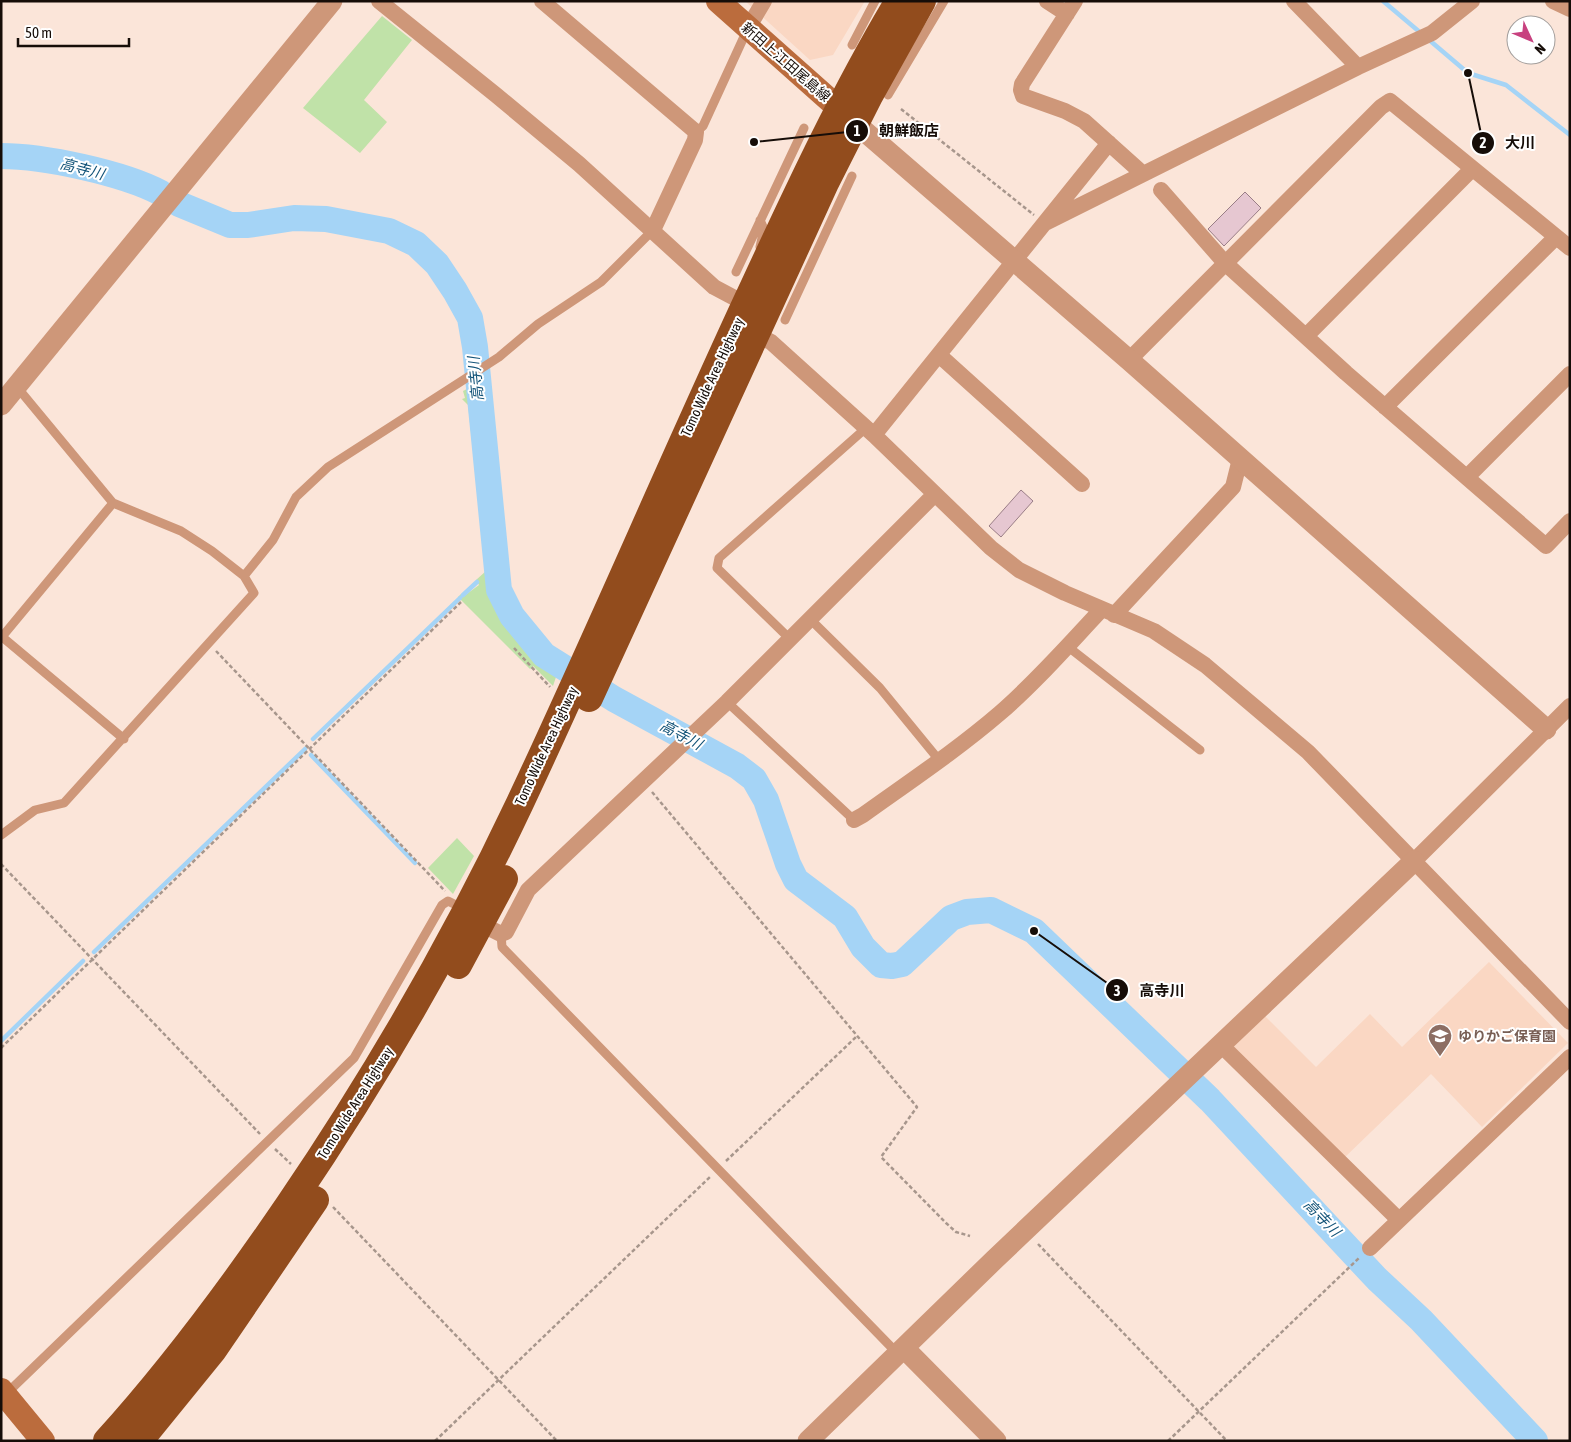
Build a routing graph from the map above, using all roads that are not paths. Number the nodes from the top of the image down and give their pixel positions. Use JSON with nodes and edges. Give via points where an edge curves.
{"nodes":[{"id":1,"x":332,"y":1,"type":"edge"},
{"id":2,"x":379,"y":1,"type":"edge"},
{"id":3,"x":542,"y":1,"type":"edge"},
{"id":4,"x":718,"y":1,"type":"edge"},
{"id":5,"x":764,"y":1,"type":"edge"},
{"id":6,"x":875,"y":1,"type":"edge"},
{"id":7,"x":1047,"y":1,"type":"edge"},
{"id":8,"x":1294,"y":1,"type":"edge"},
{"id":9,"x":1472,"y":1,"type":"edge"},
{"id":10,"x":1553,"y":1,"type":"edge"},
{"id":11,"x":924,"y":2,"type":"edge"},
{"id":12,"x":1071,"y":8,"type":"edge"},
{"id":13,"x":1570,"y":9,"type":"edge"},
{"id":14,"x":748,"y":28,"type":"junction"},
{"id":15,"x":852,"y":45,"type":"dead end"},
{"id":16,"x":1358,"y":66,"type":"junction"},
{"id":17,"x":888,"y":95,"type":"dead end"},
{"id":18,"x":847,"y":116,"type":"junction"},
{"id":19,"x":696,"y":132,"type":"junction"},
{"id":20,"x":811,"y":137,"type":"junction"},
{"id":21,"x":1109,"y":143,"type":"junction"},
{"id":22,"x":789,"y":158,"type":"junction"},
{"id":23,"x":1472,"y":170,"type":"junction"},
{"id":24,"x":1142,"y":173,"type":"junction"},
{"id":25,"x":852,"y":176,"type":"dead end"},
{"id":26,"x":1161,"y":190,"type":"dead end"},
{"id":27,"x":829,"y":193,"type":"junction"},
{"id":28,"x":760,"y":220,"type":"junction"},
{"id":29,"x":830,"y":221,"type":"junction"},
{"id":30,"x":1045,"y":223,"type":"junction"},
{"id":31,"x":652,"y":230,"type":"junction"},
{"id":32,"x":1556,"y":237,"type":"junction"},
{"id":33,"x":1570,"y":248,"type":"edge"},
{"id":34,"x":1014,"y":262,"type":"junction"},
{"id":35,"x":1225,"y":263,"type":"junction"},
{"id":36,"x":764,"y":264,"type":"junction"},
{"id":37,"x":736,"y":272,"type":"dead end"},
{"id":38,"x":803,"y":281,"type":"junction"},
{"id":39,"x":767,"y":308,"type":"junction"},
{"id":40,"x":755,"y":334,"type":"junction"},
{"id":41,"x":1306,"y":336,"type":"junction"},
{"id":42,"x":939,"y":355,"type":"junction"},
{"id":43,"x":1129,"y":360,"type":"junction"},
{"id":44,"x":1570,"y":374,"type":"edge"},
{"id":45,"x":16,"y":387,"type":"junction"},
{"id":46,"x":1,"y":405,"type":"edge"},
{"id":47,"x":1386,"y":408,"type":"junction"},
{"id":48,"x":870,"y":431,"type":"junction"},
{"id":49,"x":1240,"y":459,"type":"junction"},
{"id":50,"x":1467,"y":478,"type":"junction"},
{"id":51,"x":1082,"y":484,"type":"dead end"},
{"id":52,"x":935,"y":494,"type":"junction"},
{"id":53,"x":113,"y":503,"type":"junction"},
{"id":54,"x":1570,"y":521,"type":"edge"},
{"id":55,"x":244,"y":576,"type":"junction"},
{"id":56,"x":1108,"y":612,"type":"junction"},
{"id":57,"x":810,"y":619,"type":"junction"},
{"id":58,"x":2,"y":637,"type":"edge"},
{"id":59,"x":790,"y":640,"type":"junction"},
{"id":60,"x":1067,"y":646,"type":"junction"},
{"id":61,"x":591,"y":670,"type":"junction"},
{"id":62,"x":727,"y":702,"type":"junction"},
{"id":63,"x":1570,"y":706,"type":"edge"},
{"id":64,"x":1546,"y":729,"type":"junction"},
{"id":65,"x":124,"y":739,"type":"junction"},
{"id":66,"x":1200,"y":750,"type":"dead end"},
{"id":67,"x":939,"y":760,"type":"junction"},
{"id":68,"x":854,"y":820,"type":"joint"},
{"id":69,"x":1,"y":835,"type":"edge"},
{"id":70,"x":1414,"y":861,"type":"junction"},
{"id":71,"x":474,"y":917,"type":"junction"},
{"id":72,"x":1570,"y":1022,"type":"edge"},
{"id":73,"x":1221,"y":1045,"type":"junction"},
{"id":74,"x":1570,"y":1057,"type":"edge"},
{"id":75,"x":1399,"y":1220,"type":"junction"},
{"id":76,"x":1370,"y":1248,"type":"road end"},
{"id":77,"x":902,"y":1351,"type":"junction"},
{"id":78,"x":3,"y":1392,"type":"edge"},
{"id":79,"x":44,"y":1441,"type":"edge"},
{"id":80,"x":106,"y":1441,"type":"edge"},
{"id":81,"x":139,"y":1441,"type":"edge"},
{"id":82,"x":808,"y":1441,"type":"edge"},
{"id":83,"x":996,"y":1441,"type":"edge"}],
"edges":[{"from":1,"to":45,"type":"street"},
{"from":2,"to":31,"type":"street","via":[[496,95]]},
{"from":3,"to":19,"type":"street"},
{"from":4,"to":14,"type":"main road","name":"新田上江田尾島線"},
{"from":5,"to":14,"type":"street"},
{"from":6,"to":15,"type":"lane"},
{"from":7,"to":12,"type":"street"},
{"from":8,"to":16,"type":"street"},
{"from":9,"to":16,"type":"street","via":[[1432,33]]},
{"from":10,"to":13,"type":"street"},
{"from":11,"to":17,"type":"lane"},
{"from":11,"to":18,"type":"highway","name":"Tomo Wide Area Highway"},
{"from":12,"to":21,"type":"street","via":[[1021,90],[1024,96],[1075,116]]},
{"from":14,"to":18,"type":"main road","name":"新田上江田尾島線"},
{"from":14,"to":19,"type":"lane","via":[[703,126]]},
{"from":16,"to":24,"type":"street"},
{"from":18,"to":20,"type":"highway","name":"Tomo Wide Area Highway"},
{"from":18,"to":27,"type":"highway","name":"Tomo Wide Area Highway"},
{"from":18,"to":34,"type":"street"},
{"from":19,"to":31,"type":"street"},
{"from":20,"to":22,"type":"lane"},
{"from":20,"to":22,"type":"lane","via":[[797,160]]},
{"from":20,"to":36,"type":"highway","name":"Tomo Wide Area Highway"},
{"from":21,"to":24,"type":"street"},
{"from":21,"to":30,"type":"street"},
{"from":22,"to":28,"type":"lane"},
{"from":23,"to":32,"type":"street"},
{"from":23,"to":35,"type":"street","via":[[1390,101]]},
{"from":23,"to":41,"type":"street"},
{"from":24,"to":30,"type":"street"},
{"from":25,"to":29,"type":"lane"},
{"from":26,"to":35,"type":"street"},
{"from":27,"to":29,"type":"lane"},
{"from":27,"to":39,"type":"highway","name":"Tomo Wide Area Highway"},
{"from":28,"to":36,"type":"lane","via":[[764,229],[760,247]]},
{"from":28,"to":37,"type":"lane"},
{"from":29,"to":38,"type":"lane"},
{"from":30,"to":34,"type":"street"},
{"from":31,"to":39,"type":"street","via":[[714,287]]},
{"from":31,"to":55,"type":"lane","via":[[601,282],[538,324],[469,378],[328,467],[296,497],[272,540]]},
{"from":32,"to":33,"type":"street"},
{"from":32,"to":47,"type":"street"},
{"from":34,"to":42,"type":"street"},
{"from":34,"to":43,"type":"street"},
{"from":35,"to":41,"type":"street"},
{"from":35,"to":43,"type":"street"},
{"from":36,"to":39,"type":"highway","name":"Tomo Wide Area Highway"},
{"from":38,"to":39,"type":"lane"},
{"from":38,"to":39,"type":"lane","via":[[792,286],[787,294]]},
{"from":39,"to":40,"type":"highway","name":"Tomo Wide Area Highway"},
{"from":39,"to":61,"type":"highway","name":"Tomo Wide Area Highway"},
{"from":40,"to":48,"type":"street","via":[[767,339]]},
{"from":40,"to":61,"type":"highway","name":"Tomo Wide Area Highway"},
{"from":41,"to":47,"type":"street"},
{"from":42,"to":48,"type":"street"},
{"from":42,"to":51,"type":"street"},
{"from":43,"to":49,"type":"street"},
{"from":44,"to":50,"type":"street"},
{"from":45,"to":46,"type":"street"},
{"from":45,"to":53,"type":"lane"},
{"from":47,"to":50,"type":"street"},
{"from":48,"to":52,"type":"street"},
{"from":48,"to":59,"type":"lane","via":[[719,558],[716,568]]},
{"from":49,"to":56,"type":"street","via":[[1233,487]]},
{"from":49,"to":64,"type":"street"},
{"from":50,"to":54,"type":"street","via":[[1546,546]]},
{"from":52,"to":56,"type":"street","via":[[1019,570]]},
{"from":52,"to":57,"type":"street"},
{"from":53,"to":55,"type":"lane","via":[[181,531]]},
{"from":53,"to":58,"type":"lane"},
{"from":55,"to":65,"type":"lane","via":[[254,593]]},
{"from":56,"to":60,"type":"street"},
{"from":56,"to":70,"type":"street","via":[[1154,631],[1205,665],[1308,752]]},
{"from":57,"to":59,"type":"street"},
{"from":57,"to":67,"type":"lane","via":[[880,688]]},
{"from":58,"to":65,"type":"lane"},
{"from":59,"to":62,"type":"street"},
{"from":60,"to":66,"type":"lane"},
{"from":60,"to":67,"type":"street","via":[[1001,712]]},
{"from":61,"to":71,"type":"highway","name":"Tomo Wide Area Highway"},
{"from":62,"to":68,"type":"lane"},
{"from":62,"to":71,"type":"street","via":[[528,890],[506,932]]},
{"from":63,"to":64,"type":"street"},
{"from":64,"to":70,"type":"street"},
{"from":65,"to":69,"type":"lane","via":[[64,803],[35,810]]},
{"from":67,"to":68,"type":"street"},
{"from":70,"to":72,"type":"street"},
{"from":70,"to":73,"type":"street"},
{"from":71,"to":77,"type":"lane"},
{"from":71,"to":78,"type":"lane","via":[[442,905],[354,1058]]},
{"from":71,"to":80,"type":"highway","name":"Tomo Wide Area Highway","via":[[350,1114],[252,1259],[150,1393]]},
{"from":71,"to":81,"type":"highway","name":"Tomo Wide Area Highway","via":[[405,1057],[318,1196],[213,1350]]},
{"from":73,"to":75,"type":"street"},
{"from":73,"to":77,"type":"street"},
{"from":74,"to":75,"type":"street"},
{"from":75,"to":76,"type":"street"},
{"from":77,"to":82,"type":"street"},
{"from":77,"to":83,"type":"street"},
{"from":78,"to":79,"type":"main road"}]}
